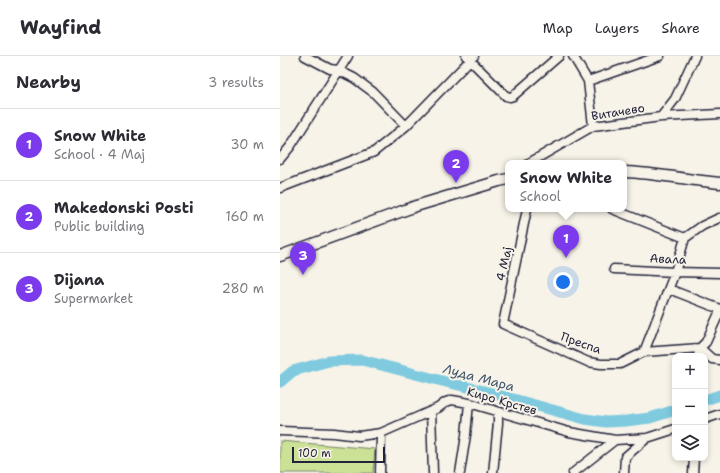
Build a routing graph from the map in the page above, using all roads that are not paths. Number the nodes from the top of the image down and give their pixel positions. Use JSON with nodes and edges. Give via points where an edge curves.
{"nodes":[{"id":1,"x":305,"y":56,"type":"edge"},
{"id":2,"x":348,"y":56,"type":"edge"},
{"id":3,"x":559,"y":56,"type":"edge"},
{"id":4,"x":573,"y":56,"type":"edge"},
{"id":5,"x":660,"y":56,"type":"edge"},
{"id":6,"x":695,"y":56,"type":"edge"},
{"id":7,"x":470,"y":57,"type":"edge"},
{"id":8,"x":338,"y":70,"type":"junction"},
{"id":9,"x":588,"y":80,"type":"junction"},
{"id":10,"x":720,"y":114,"type":"edge"},
{"id":11,"x":661,"y":118,"type":"junction"},
{"id":12,"x":406,"y":126,"type":"junction"},
{"id":13,"x":593,"y":126,"type":"junction"},
{"id":14,"x":280,"y":159,"type":"edge"},
{"id":15,"x":534,"y":160,"type":"edge"},
{"id":16,"x":627,"y":172,"type":"edge"},
{"id":17,"x":505,"y":178,"type":"edge"},
{"id":18,"x":720,"y":183,"type":"edge"},
{"id":19,"x":280,"y":188,"type":"edge"},
{"id":20,"x":526,"y":212,"type":"edge"},
{"id":21,"x":620,"y":212,"type":"edge"},
{"id":22,"x":719,"y":218,"type":"edge"},
{"id":23,"x":686,"y":238,"type":"junction"},
{"id":24,"x":280,"y":256,"type":"edge"},
{"id":25,"x":614,"y":269,"type":"dead end"},
{"id":26,"x":675,"y":272,"type":"junction"},
{"id":27,"x":720,"y":272,"type":"edge"},
{"id":28,"x":669,"y":289,"type":"junction"},
{"id":29,"x":720,"y":310,"type":"edge"},
{"id":30,"x":503,"y":324,"type":"joint"},
{"id":31,"x":644,"y":352,"type":"junction"},
{"id":32,"x":699,"y":352,"type":"edge"},
{"id":33,"x":720,"y":360,"type":"edge"},
{"id":34,"x":469,"y":403,"type":"junction"},
{"id":35,"x":431,"y":411,"type":"junction"},
{"id":36,"x":498,"y":412,"type":"junction"},
{"id":37,"x":720,"y":414,"type":"edge"},
{"id":38,"x":708,"y":418,"type":"edge"},
{"id":39,"x":672,"y":430,"type":"edge"},
{"id":40,"x":280,"y":431,"type":"edge"},
{"id":41,"x":381,"y":433,"type":"junction"},
{"id":42,"x":647,"y":438,"type":"junction"},
{"id":43,"x":615,"y":440,"type":"junction"},
{"id":44,"x":694,"y":461,"type":"edge"},
{"id":45,"x":380,"y":473,"type":"edge"},
{"id":46,"x":433,"y":473,"type":"edge"},
{"id":47,"x":460,"y":473,"type":"edge"},
{"id":48,"x":493,"y":473,"type":"edge"},
{"id":49,"x":574,"y":473,"type":"edge"},
{"id":50,"x":624,"y":473,"type":"edge"},
{"id":51,"x":693,"y":473,"type":"edge"}],
"edges":[{"from":1,"to":8,"type":"street"},
{"from":2,"to":8,"type":"street"},
{"from":3,"to":7,"type":"street","via":[[510,97],[506,96]]},
{"from":4,"to":9,"type":"street"},
{"from":5,"to":9,"type":"street"},
{"from":6,"to":11,"type":"street","via":[[675,98]]},
{"from":7,"to":12,"type":"street"},
{"from":8,"to":12,"type":"street","via":[[373,92]]},
{"from":8,"to":14,"type":"street"},
{"from":9,"to":13,"type":"street"},
{"from":10,"to":11,"type":"street","name":"Витачево"},
{"from":11,"to":13,"type":"street","name":"Витачево"},
{"from":12,"to":19,"type":"street","via":[[374,152]]},
{"from":13,"to":15,"type":"street","name":"Витачево"},
{"from":16,"to":18,"type":"main road"},
{"from":17,"to":24,"type":"main road","via":[[416,206]]},
{"from":20,"to":30,"type":"street","name":"4 Мај"},
{"from":21,"to":23,"type":"street"},
{"from":22,"to":23,"type":"street"},
{"from":23,"to":26,"type":"street"},
{"from":25,"to":26,"type":"street","name":"Авала"},
{"from":26,"to":27,"type":"street","name":"Авала"},
{"from":26,"to":28,"type":"street"},
{"from":28,"to":29,"type":"street"},
{"from":28,"to":31,"type":"street"},
{"from":29,"to":32,"type":"street"},
{"from":30,"to":31,"type":"street","name":"Преспа","via":[[588,362],[620,364]]},
{"from":31,"to":32,"type":"street","name":"Преспа"},
{"from":32,"to":33,"type":"street"},
{"from":34,"to":35,"type":"street","name":"Киро Крстев","via":[[452,400]]},
{"from":34,"to":36,"type":"street","name":"Киро Крстев"},
{"from":34,"to":47,"type":"street"},
{"from":35,"to":41,"type":"street","name":"Киро Крстев"},
{"from":35,"to":46,"type":"street"},
{"from":36,"to":43,"type":"street","name":"Киро Крстев","via":[[569,432]]},
{"from":36,"to":48,"type":"street"},
{"from":37,"to":38,"type":"street"},
{"from":39,"to":42,"type":"street","name":"Киро Крстев"},
{"from":40,"to":41,"type":"street","name":"Киро Крстев","via":[[358,436]]},
{"from":41,"to":45,"type":"street"},
{"from":42,"to":43,"type":"street","name":"Киро Крстев"},
{"from":42,"to":50,"type":"street","via":[[624,457]]},
{"from":43,"to":49,"type":"street"},
{"from":44,"to":51,"type":"street"}]}
